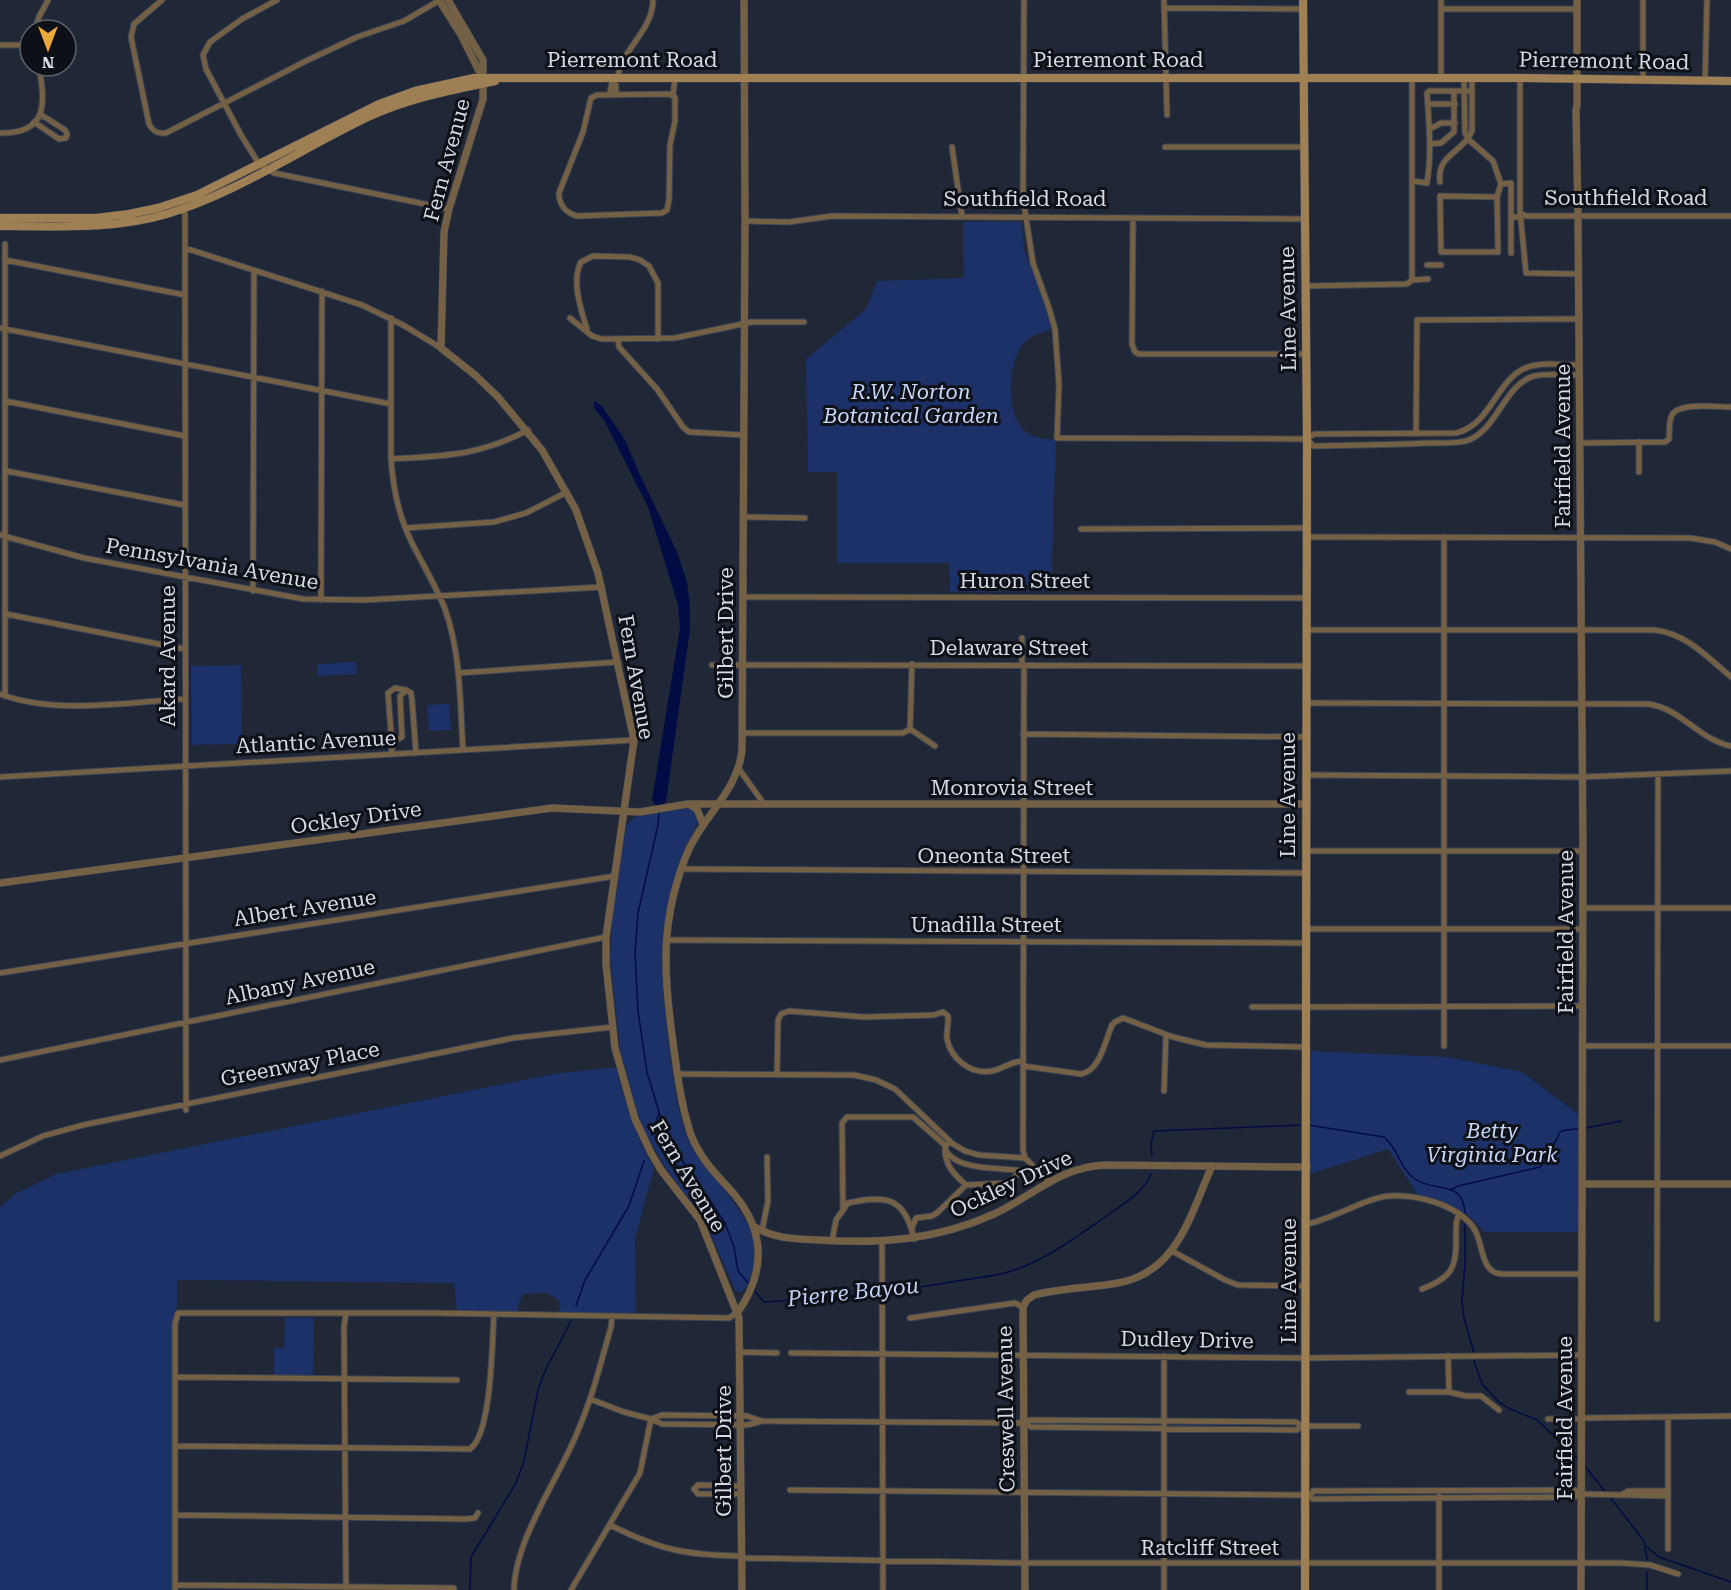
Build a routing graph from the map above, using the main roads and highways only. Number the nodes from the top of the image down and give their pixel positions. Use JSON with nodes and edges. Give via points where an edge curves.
{"nodes":[{"id":1,"x":1304,"y":0,"type":"edge"},
{"id":2,"x":1304,"y":78,"type":"junction"},
{"id":3,"x":1731,"y":81,"type":"edge"},
{"id":4,"x":286,"y":155,"type":"junction"},
{"id":5,"x":182,"y":205,"type":"junction"},
{"id":6,"x":3,"y":222,"type":"edge"},
{"id":7,"x":1305,"y":1590,"type":"edge"}],
"edges":[{"from":1,"to":2,"type":"main road","name":"Line Avenue"},
{"from":2,"to":3,"type":"main road","name":"Pierremont Road"},
{"from":2,"to":4,"type":"main road","name":"Pierremont Road","via":[[456,81],[415,91]]},
{"from":2,"to":7,"type":"main road","name":"Line Avenue"},
{"from":4,"to":5,"type":"main road","name":"Pierremont Road","via":[[259,164]]},
{"from":4,"to":5,"type":"main road","name":"Pierremont Road","via":[[266,170],[207,199]]},
{"from":5,"to":6,"type":"main road","via":[[146,219]]}]}
